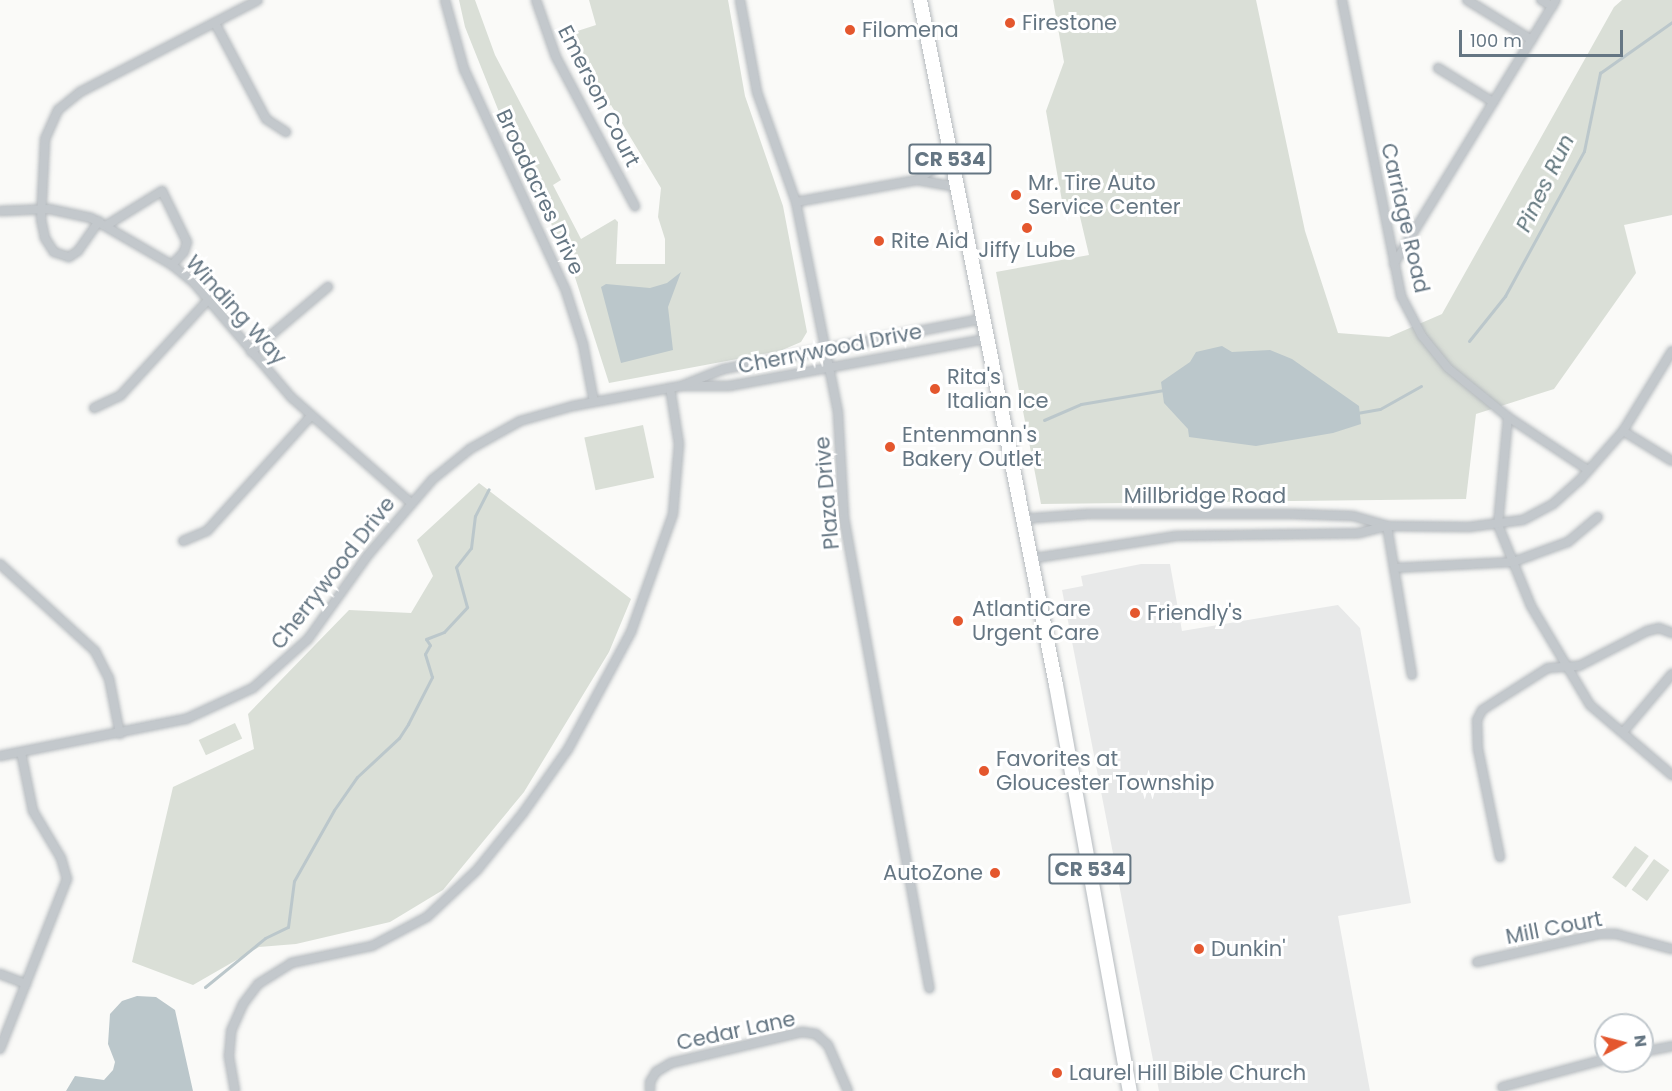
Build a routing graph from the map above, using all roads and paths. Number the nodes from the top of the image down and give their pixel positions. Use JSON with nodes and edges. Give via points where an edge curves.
{"nodes":[{"id":1,"x":258,"y":0,"type":"edge"},
{"id":2,"x":445,"y":0,"type":"edge"},
{"id":3,"x":536,"y":0,"type":"edge"},
{"id":4,"x":740,"y":0,"type":"edge"},
{"id":5,"x":920,"y":0,"type":"edge"},
{"id":6,"x":1342,"y":0,"type":"edge"},
{"id":7,"x":1467,"y":0,"type":"edge"},
{"id":8,"x":1541,"y":0,"type":"edge"},
{"id":9,"x":1554,"y":3,"type":"edge"},
{"id":10,"x":215,"y":22,"type":"junction"},
{"id":11,"x":1532,"y":40,"type":"junction"},
{"id":12,"x":1438,"y":68,"type":"dead end"},
{"id":13,"x":1493,"y":102,"type":"junction"},
{"id":14,"x":286,"y":132,"type":"dead end"},
{"id":15,"x":950,"y":158,"type":"junction"},
{"id":16,"x":917,"y":180,"type":"junction"},
{"id":17,"x":955,"y":187,"type":"junction"},
{"id":18,"x":796,"y":202,"type":"junction"},
{"id":19,"x":635,"y":206,"type":"dead end"},
{"id":20,"x":41,"y":208,"type":"junction"},
{"id":21,"x":0,"y":211,"type":"edge"},
{"id":22,"x":103,"y":223,"type":"junction"},
{"id":23,"x":1394,"y":264,"type":"junction"},
{"id":24,"x":172,"y":265,"type":"junction"},
{"id":25,"x":328,"y":287,"type":"dead end"},
{"id":26,"x":208,"y":300,"type":"junction"},
{"id":27,"x":981,"y":319,"type":"junction"},
{"id":28,"x":985,"y":339,"type":"junction"},
{"id":29,"x":825,"y":350,"type":"junction"},
{"id":30,"x":1672,"y":351,"type":"edge"},
{"id":31,"x":250,"y":352,"type":"junction"},
{"id":32,"x":828,"y":368,"type":"junction"},
{"id":33,"x":681,"y":386,"type":"junction"},
{"id":34,"x":670,"y":388,"type":"junction"},
{"id":35,"x":594,"y":402,"type":"junction"},
{"id":36,"x":94,"y":408,"type":"dead end"},
{"id":37,"x":311,"y":416,"type":"junction"},
{"id":38,"x":1508,"y":417,"type":"junction"},
{"id":39,"x":1623,"y":431,"type":"junction"},
{"id":40,"x":1672,"y":461,"type":"edge"},
{"id":41,"x":1588,"y":470,"type":"junction"},
{"id":42,"x":411,"y":503,"type":"junction"},
{"id":43,"x":1598,"y":517,"type":"dead end"},
{"id":44,"x":1021,"y":519,"type":"junction"},
{"id":45,"x":1498,"y":525,"type":"junction"},
{"id":46,"x":1387,"y":526,"type":"junction"},
{"id":47,"x":183,"y":541,"type":"dead end"},
{"id":48,"x":1029,"y":559,"type":"junction"},
{"id":49,"x":1513,"y":562,"type":"junction"},
{"id":50,"x":0,"y":564,"type":"edge"},
{"id":51,"x":1394,"y":568,"type":"junction"},
{"id":52,"x":1672,"y":633,"type":"edge"},
{"id":53,"x":1566,"y":666,"type":"junction"},
{"id":54,"x":1412,"y":675,"type":"dead end"},
{"id":55,"x":1672,"y":675,"type":"edge"},
{"id":56,"x":1624,"y":731,"type":"junction"},
{"id":57,"x":120,"y":734,"type":"junction"},
{"id":58,"x":21,"y":752,"type":"junction"},
{"id":59,"x":0,"y":756,"type":"edge"},
{"id":60,"x":1672,"y":775,"type":"edge"},
{"id":61,"x":1500,"y":857,"type":"dead end"},
{"id":62,"x":1672,"y":948,"type":"edge"},
{"id":63,"x":1477,"y":962,"type":"dead end"},
{"id":64,"x":0,"y":974,"type":"edge"},
{"id":65,"x":26,"y":984,"type":"junction"},
{"id":66,"x":929,"y":988,"type":"dead end"},
{"id":67,"x":1672,"y":1046,"type":"edge"},
{"id":68,"x":0,"y":1050,"type":"edge"},
{"id":69,"x":1654,"y":1050,"type":"edge"},
{"id":70,"x":1594,"y":1062,"type":"edge"},
{"id":71,"x":1502,"y":1087,"type":"dead end"},
{"id":72,"x":235,"y":1091,"type":"edge"},
{"id":73,"x":650,"y":1091,"type":"edge"},
{"id":74,"x":848,"y":1091,"type":"edge"},
{"id":75,"x":1130,"y":1091,"type":"edge"}],
"edges":[{"from":1,"to":10,"type":"street"},
{"from":2,"to":35,"type":"street","name":"Broadacres Drive","via":[[464,69],[566,291],[583,344]]},
{"from":3,"to":19,"type":"street","name":"Emerson Court","via":[[556,57]]},
{"from":4,"to":18,"type":"street","name":"Plaza Drive","via":[[757,92]]},
{"from":5,"to":15,"type":"main road","number":"CR 534"},
{"from":6,"to":23,"type":"street","name":"Carriage Road"},
{"from":7,"to":11,"type":"street"},
{"from":8,"to":9,"type":"street"},
{"from":9,"to":11,"type":"street"},
{"from":10,"to":14,"type":"street","via":[[266,119]]},
{"from":10,"to":20,"type":"street","via":[[64,103],[52,119],[45,139]]},
{"from":11,"to":13,"type":"street"},
{"from":12,"to":13,"type":"street"},
{"from":13,"to":23,"type":"street"},
{"from":15,"to":16,"type":"street"},
{"from":15,"to":17,"type":"main road","number":"CR 534"},
{"from":16,"to":17,"type":"street"},
{"from":16,"to":18,"type":"street"},
{"from":17,"to":27,"type":"main road","number":"CR 534"},
{"from":18,"to":29,"type":"street","name":"Plaza Drive"},
{"from":20,"to":21,"type":"street","name":"Winding Way"},
{"from":20,"to":22,"type":"street","name":"Winding Way"},
{"from":20,"to":22,"type":"street","via":[[45,238],[61,257],[78,251]]},
{"from":22,"to":24,"type":"street","name":"Winding Way"},
{"from":22,"to":24,"type":"street","via":[[162,190],[187,242],[181,257]]},
{"from":23,"to":38,"type":"street","name":"Carriage Road","via":[[1401,296],[1422,336],[1448,368]]},
{"from":24,"to":26,"type":"street","name":"Winding Way"},
{"from":25,"to":31,"type":"street"},
{"from":26,"to":31,"type":"street","name":"Winding Way"},
{"from":26,"to":36,"type":"street","via":[[120,396]]},
{"from":27,"to":28,"type":"main road","number":"CR 534"},
{"from":27,"to":29,"type":"street","name":"Cherrywood Drive"},
{"from":28,"to":32,"type":"street","name":"Cherrywood Drive"},
{"from":28,"to":44,"type":"main road","number":"CR 534"},
{"from":29,"to":32,"type":"street","name":"Plaza Drive"},
{"from":29,"to":33,"type":"street","name":"Cherrywood Drive","via":[[724,369]]},
{"from":30,"to":39,"type":"street","name":"Millbridge Road"},
{"from":31,"to":37,"type":"street","name":"Winding Way"},
{"from":32,"to":33,"type":"street","name":"Cherrywood Drive","via":[[720,387]]},
{"from":32,"to":66,"type":"street","name":"Plaza Drive","via":[[838,413],[844,518]]},
{"from":33,"to":34,"type":"street","name":"Cherrywood Drive"},
{"from":34,"to":35,"type":"street","name":"Cherrywood Drive"},
{"from":34,"to":72,"type":"street","via":[[679,444],[673,514],[631,632],[568,749],[524,813],[477,870],[422,921],[372,946],[291,963],[258,984],[237,1016],[229,1042]]},
{"from":35,"to":42,"type":"street","name":"Cherrywood Drive","via":[[531,417],[482,441],[451,463]]},
{"from":37,"to":42,"type":"street","name":"Winding Way"},
{"from":37,"to":47,"type":"street","via":[[207,531]]},
{"from":38,"to":41,"type":"street","name":"Carriage Road"},
{"from":38,"to":45,"type":"street"},
{"from":39,"to":40,"type":"street"},
{"from":39,"to":41,"type":"street","name":"Millbridge Road"},
{"from":41,"to":45,"type":"street","name":"Millbridge Road","via":[[1541,512]]},
{"from":42,"to":57,"type":"street","name":"Cherrywood Drive","via":[[308,639],[272,675],[208,712]]},
{"from":43,"to":49,"type":"street","via":[[1568,542]]},
{"from":44,"to":46,"type":"street","name":"Millbridge Road","via":[[1088,513],[1292,514],[1353,516]]},
{"from":44,"to":48,"type":"main road","number":"CR 534"},
{"from":45,"to":46,"type":"street","name":"Millbridge Road"},
{"from":45,"to":49,"type":"street"},
{"from":46,"to":48,"type":"street","name":"Millbridge Road","via":[[1359,533],[1176,536]]},
{"from":46,"to":51,"type":"street"},
{"from":48,"to":75,"type":"main road","number":"CR 534"},
{"from":49,"to":51,"type":"street"},
{"from":49,"to":53,"type":"street","via":[[1531,606]]},
{"from":50,"to":57,"type":"street","via":[[95,651],[109,678]]},
{"from":51,"to":54,"type":"street"},
{"from":52,"to":53,"type":"street","via":[[1659,628],[1647,631],[1579,666]]},
{"from":53,"to":56,"type":"street","via":[[1590,705]]},
{"from":53,"to":61,"type":"street","via":[[1548,668],[1482,710],[1477,720],[1478,749]]},
{"from":55,"to":56,"type":"street"},
{"from":56,"to":60,"type":"street"},
{"from":57,"to":58,"type":"street","name":"Cherrywood Drive"},
{"from":58,"to":59,"type":"street","name":"Cherrywood Drive"},
{"from":58,"to":65,"type":"street","via":[[33,811],[61,858],[67,879]]},
{"from":62,"to":63,"type":"street","name":"Mill Court","via":[[1616,934],[1599,934]]},
{"from":64,"to":65,"type":"street"},
{"from":65,"to":68,"type":"street"},
{"from":67,"to":69,"type":"street"},
{"from":70,"to":71,"type":"street"},
{"from":73,"to":74,"type":"street","name":"Cedar Lane","via":[[656,1072],[671,1063],[802,1032],[816,1034],[828,1045]]}]}
